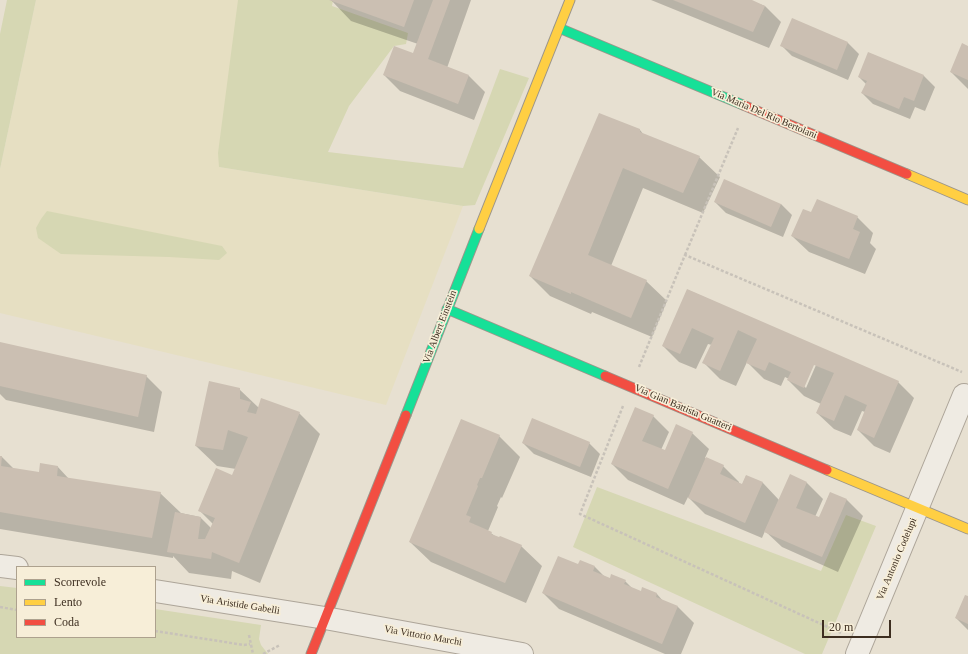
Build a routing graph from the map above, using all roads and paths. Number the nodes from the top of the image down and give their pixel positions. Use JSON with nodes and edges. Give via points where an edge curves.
{"nodes":[{"id":1,"x":570,"y":0,"type":"edge"},
{"id":2,"x":559,"y":28,"type":"junction"},
{"id":3,"x":747,"y":107,"type":"junction"},
{"id":4,"x":968,"y":200,"type":"edge"},
{"id":5,"x":685,"y":255,"type":"dead end"},
{"id":6,"x":447,"y":309,"type":"junction"},
{"id":7,"x":966,"y":395,"type":"edge"},
{"id":8,"x":918,"y":509,"type":"junction"},
{"id":9,"x":968,"y":529,"type":"edge"},
{"id":10,"x":0,"y":566,"type":"edge"},
{"id":11,"x":16,"y":568,"type":"edge"},
{"id":12,"x":156,"y":591,"type":"edge"},
{"id":13,"x":0,"y":607,"type":"edge"},
{"id":14,"x":16,"y":610,"type":"edge"},
{"id":15,"x":325,"y":618,"type":"junction"},
{"id":16,"x":156,"y":631,"type":"edge"},
{"id":17,"x":249,"y":635,"type":"dead end"},
{"id":18,"x":250,"y":644,"type":"junction"},
{"id":19,"x":280,"y":645,"type":"dead end"},
{"id":20,"x":253,"y":654,"type":"edge"},
{"id":21,"x":263,"y":654,"type":"edge"},
{"id":22,"x":311,"y":654,"type":"edge"},
{"id":23,"x":522,"y":654,"type":"edge"},
{"id":24,"x":857,"y":654,"type":"edge"}],
"edges":[{"from":1,"to":2,"type":"street","name":"Via Albert Einstein"},
{"from":2,"to":3,"type":"street","name":"Via Maria Del Rio Bertolani"},
{"from":2,"to":6,"type":"street","name":"Via Albert Einstein"},
{"from":3,"to":4,"type":"street","name":"Via Maria Del Rio Bertolani"},
{"from":3,"to":5,"type":"path"},
{"from":6,"to":8,"type":"street","name":"Via Gian Battista Guatteri"},
{"from":6,"to":15,"type":"street","name":"Via Albert Einstein"},
{"from":7,"to":8,"type":"street"},
{"from":8,"to":9,"type":"street","name":"Via Gian Battista Guatteri"},
{"from":8,"to":24,"type":"street","name":"Via Antonio Codelupi"},
{"from":10,"to":11,"type":"street"},
{"from":12,"to":15,"type":"street","name":"Via Aristide Gabelli"},
{"from":13,"to":14,"type":"path"},
{"from":15,"to":22,"type":"street","name":"Via Albert Einstein"},
{"from":15,"to":23,"type":"street","name":"Via Vittorio Marchi"},
{"from":16,"to":18,"type":"path"},
{"from":17,"to":18,"type":"path"},
{"from":18,"to":20,"type":"path"},
{"from":19,"to":21,"type":"path"}]}
